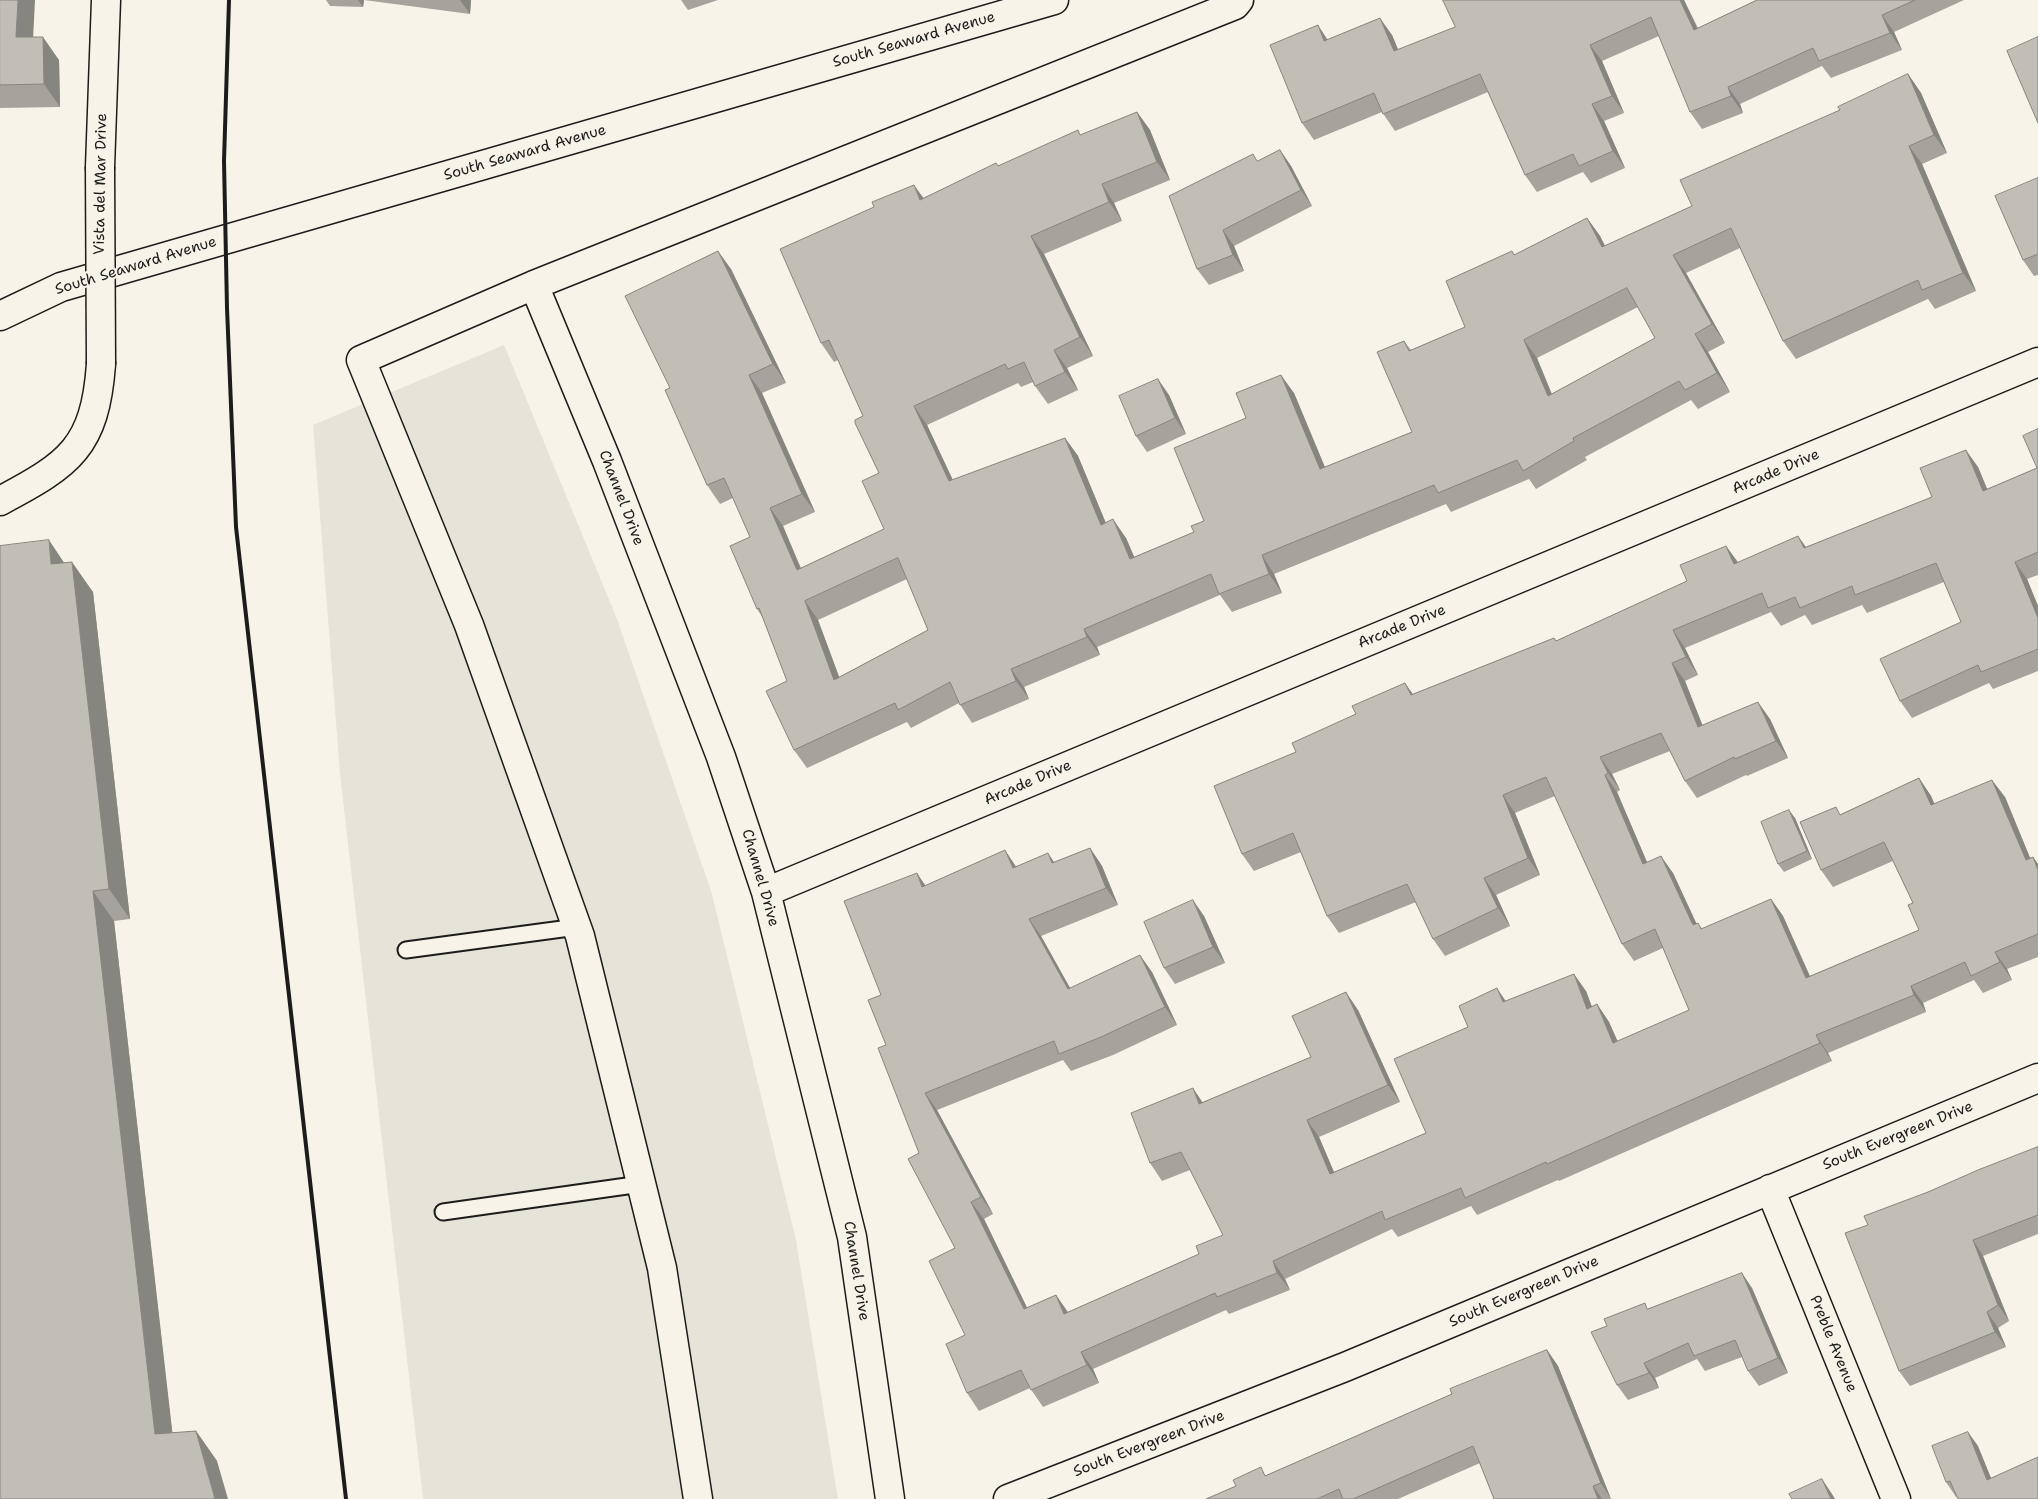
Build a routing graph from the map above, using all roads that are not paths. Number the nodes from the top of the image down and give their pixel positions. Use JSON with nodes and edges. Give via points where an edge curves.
{"nodes":[{"id":1,"x":106,"y":0,"type":"edge"},
{"id":2,"x":1054,"y":0,"type":"edge"},
{"id":3,"x":1239,"y":0,"type":"edge"},
{"id":4,"x":534,"y":285,"type":"junction"},
{"id":5,"x":0,"y":316,"type":"edge"},
{"id":6,"x":2038,"y":362,"type":"edge"},
{"id":7,"x":0,"y":501,"type":"edge"},
{"id":8,"x":766,"y":892,"type":"junction"},
{"id":9,"x":577,"y":927,"type":"junction"},
{"id":10,"x":406,"y":950,"type":"dead end"},
{"id":11,"x":2038,"y":1078,"type":"edge"},
{"id":12,"x":641,"y":1184,"type":"junction"},
{"id":13,"x":1770,"y":1189,"type":"junction"},
{"id":14,"x":443,"y":1212,"type":"dead end"},
{"id":15,"x":698,"y":1499,"type":"edge"},
{"id":16,"x":890,"y":1499,"type":"edge"},
{"id":17,"x":1008,"y":1499,"type":"edge"},
{"id":18,"x":1896,"y":1499,"type":"edge"}],
"edges":[{"from":1,"to":7,"type":"street","name":"Vista del Mar Drive","bridge":true,"via":[[100,167],[101,364],[96,407],[78,447],[62,465]]},
{"from":2,"to":5,"type":"street","name":"South Seaward Avenue","via":[[60,287]]},
{"from":3,"to":4,"type":"street","via":[[1235,5]]},
{"from":4,"to":8,"type":"street","name":"Channel Drive","via":[[607,461],[721,757]]},
{"from":4,"to":9,"type":"street","via":[[361,360],[469,625]]},
{"from":6,"to":8,"type":"street","name":"Arcade Drive"},
{"from":8,"to":16,"type":"street","name":"Channel Drive","via":[[852,1237]]},
{"from":9,"to":10,"type":"lane"},
{"from":9,"to":12,"type":"street"},
{"from":11,"to":13,"type":"street","name":"South Evergreen Drive"},
{"from":12,"to":14,"type":"lane"},
{"from":12,"to":15,"type":"street","via":[[662,1268]]},
{"from":13,"to":17,"type":"street","name":"South Evergreen Drive","via":[[1345,1367]]},
{"from":13,"to":18,"type":"street","name":"Preble Avenue"}]}
